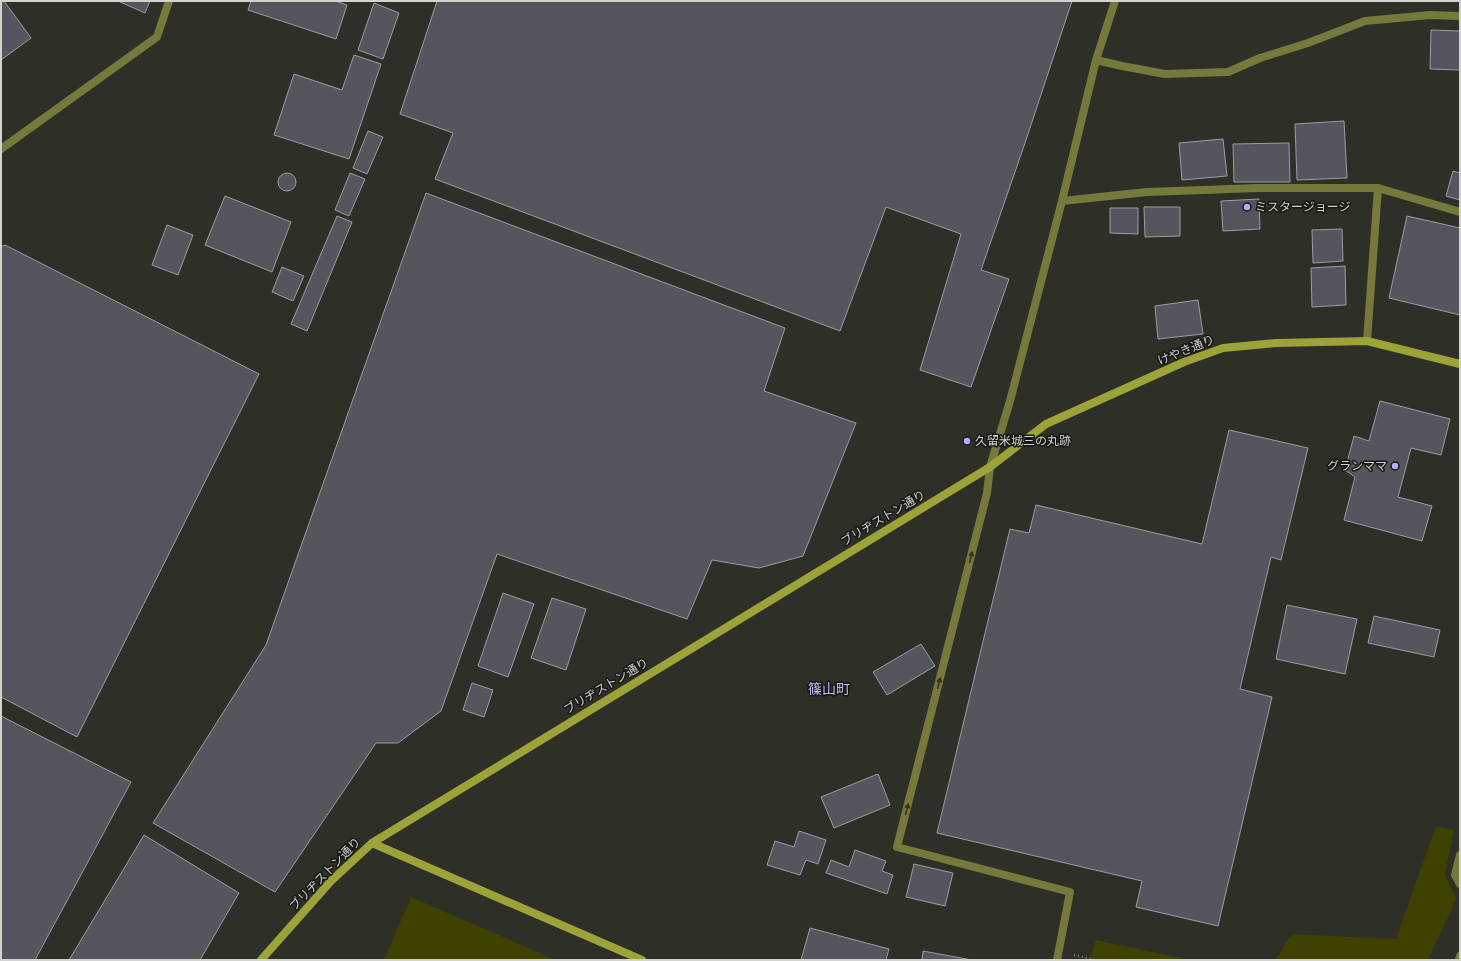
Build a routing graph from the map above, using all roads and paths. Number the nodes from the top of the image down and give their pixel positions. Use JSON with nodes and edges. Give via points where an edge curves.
{"nodes":[{"id":1,"x":168,"y":1,"type":"edge"},
{"id":2,"x":1115,"y":1,"type":"edge"},
{"id":3,"x":1460,"y":16,"type":"edge"},
{"id":4,"x":1096,"y":60,"type":"junction"},
{"id":5,"x":1,"y":149,"type":"edge"},
{"id":6,"x":1378,"y":188,"type":"junction"},
{"id":7,"x":1062,"y":201,"type":"junction"},
{"id":8,"x":1460,"y":212,"type":"edge"},
{"id":9,"x":1367,"y":341,"type":"junction"},
{"id":10,"x":1460,"y":364,"type":"edge"},
{"id":11,"x":990,"y":467,"type":"junction"},
{"id":12,"x":372,"y":843,"type":"junction"},
{"id":13,"x":1460,"y":855,"type":"edge"},
{"id":14,"x":1460,"y":884,"type":"edge"},
{"id":15,"x":1058,"y":956,"type":"edge"},
{"id":16,"x":1460,"y":956,"type":"edge"},
{"id":17,"x":261,"y":960,"type":"edge"},
{"id":18,"x":642,"y":960,"type":"edge"},
{"id":19,"x":1095,"y":960,"type":"edge"},
{"id":20,"x":1459,"y":960,"type":"edge"}],
"edges":[{"from":1,"to":5,"type":"street","via":[[157,37]]},
{"from":2,"to":4,"type":"street"},
{"from":3,"to":4,"type":"street","via":[[1430,14],[1365,21],[1228,72],[1165,74]]},
{"from":4,"to":7,"type":"street"},
{"from":6,"to":7,"type":"street","via":[[1242,188],[1147,192]]},
{"from":6,"to":8,"type":"street"},
{"from":6,"to":9,"type":"street"},
{"from":7,"to":11,"type":"street","via":[[1010,401]]},
{"from":9,"to":10,"type":"street","name":"けやき通り"},
{"from":9,"to":11,"type":"street","name":"けやき通り","via":[[1223,348],[1184,362],[1046,424]]},
{"from":11,"to":12,"type":"street","name":"ブリヂストン通り"},
{"from":15,"to":11,"type":"street","one_way":true,"via":[[1070,892],[897,847],[987,493]]},
{"from":12,"to":17,"type":"street","name":"ブリヂストン通り","via":[[331,881]]},
{"from":12,"to":18,"type":"street"},
{"from":13,"to":14,"type":"street","via":[[1455,876]]},
{"from":15,"to":19,"type":"path"},
{"from":16,"to":20,"type":"street"}]}
